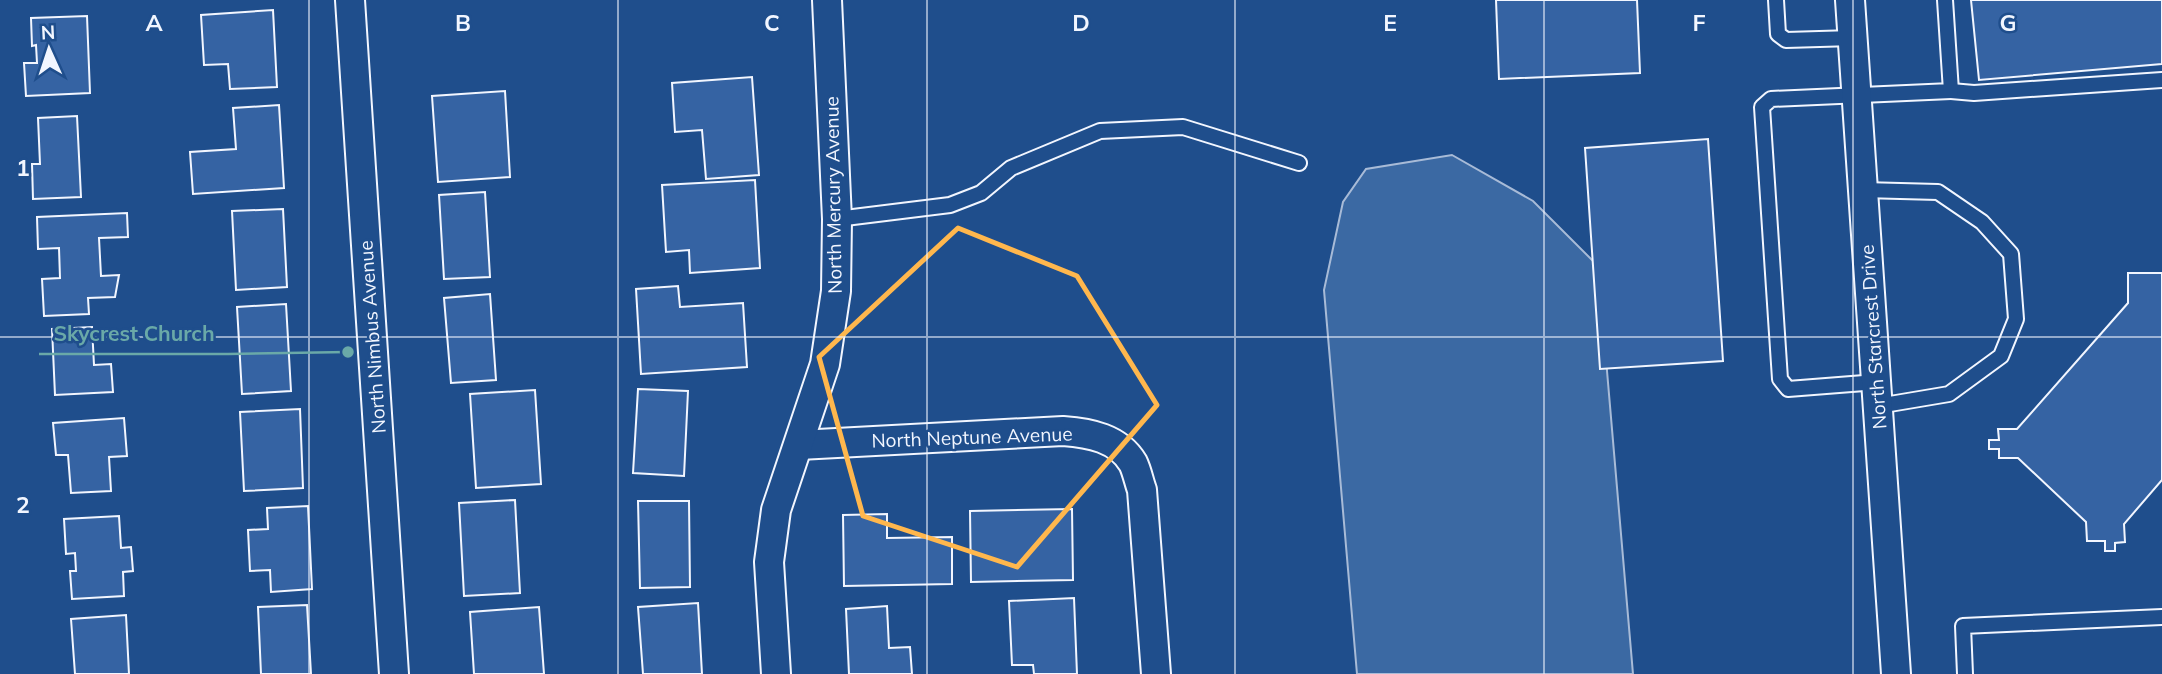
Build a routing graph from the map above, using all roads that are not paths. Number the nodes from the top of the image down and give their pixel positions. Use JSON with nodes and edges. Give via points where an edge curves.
{"nodes":[{"id":1,"x":350,"y":0,"type":"edge"},
{"id":2,"x":827,"y":0,"type":"edge"},
{"id":3,"x":1776,"y":0,"type":"edge"},
{"id":4,"x":1850,"y":0,"type":"edge"},
{"id":5,"x":1945,"y":0,"type":"edge"},
{"id":6,"x":1853,"y":38,"type":"junction"},
{"id":7,"x":2162,"y":80,"type":"edge"},
{"id":8,"x":1951,"y":91,"type":"junction"},
{"id":9,"x":1857,"y":94,"type":"junction"},
{"id":10,"x":1299,"y":163,"type":"dead end"},
{"id":11,"x":1863,"y":190,"type":"junction"},
{"id":12,"x":837,"y":219,"type":"junction"},
{"id":13,"x":1877,"y":394,"type":"junction"},
{"id":14,"x":799,"y":445,"type":"junction"},
{"id":15,"x":2162,"y":617,"type":"edge"},
{"id":16,"x":394,"y":674,"type":"edge"},
{"id":17,"x":776,"y":674,"type":"edge"},
{"id":18,"x":1156,"y":674,"type":"edge"},
{"id":19,"x":1896,"y":674,"type":"edge"},
{"id":20,"x":1965,"y":674,"type":"edge"}],
"edges":[{"from":1,"to":16,"type":"street","name":"North Nimbus Avenue"},
{"from":2,"to":12,"type":"street","name":"North Mercury Avenue"},
{"from":3,"to":6,"type":"lane","via":[[1778,34],[1786,40]]},
{"from":4,"to":6,"type":"street","name":"North Starcrest Drive"},
{"from":5,"to":8,"type":"lane"},
{"from":6,"to":9,"type":"street","name":"North Starcrest Drive"},
{"from":7,"to":8,"type":"lane"},
{"from":8,"to":9,"type":"lane"},
{"from":9,"to":11,"type":"street","name":"North Starcrest Drive"},
{"from":9,"to":13,"type":"lane","via":[[1771,99],[1762,107],[1779,365],[1780,379],[1788,389]]},
{"from":10,"to":12,"type":"lane","via":[[1182,127],[1100,131],[1011,168],[981,192],[950,205]]},
{"from":11,"to":13,"type":"street","name":"North Starcrest Drive"},
{"from":11,"to":13,"type":"lane","via":[[1938,192],[1982,222],[2011,254],[2016,319],[2001,356],[1949,394]]},
{"from":12,"to":14,"type":"street","name":"North Mercury Avenue","via":[[836,291],[825,364]]},
{"from":13,"to":19,"type":"street","name":"North Starcrest Drive"},
{"from":14,"to":17,"type":"street","name":"North Mercury Avenue","via":[[776,510],[769,562]]},
{"from":14,"to":18,"type":"street","name":"North Neptune Avenue","via":[[1063,431],[1092,433],[1112,443],[1132,462],[1142,490]]},
{"from":15,"to":20,"type":"lane","via":[[1963,626]]}]}
